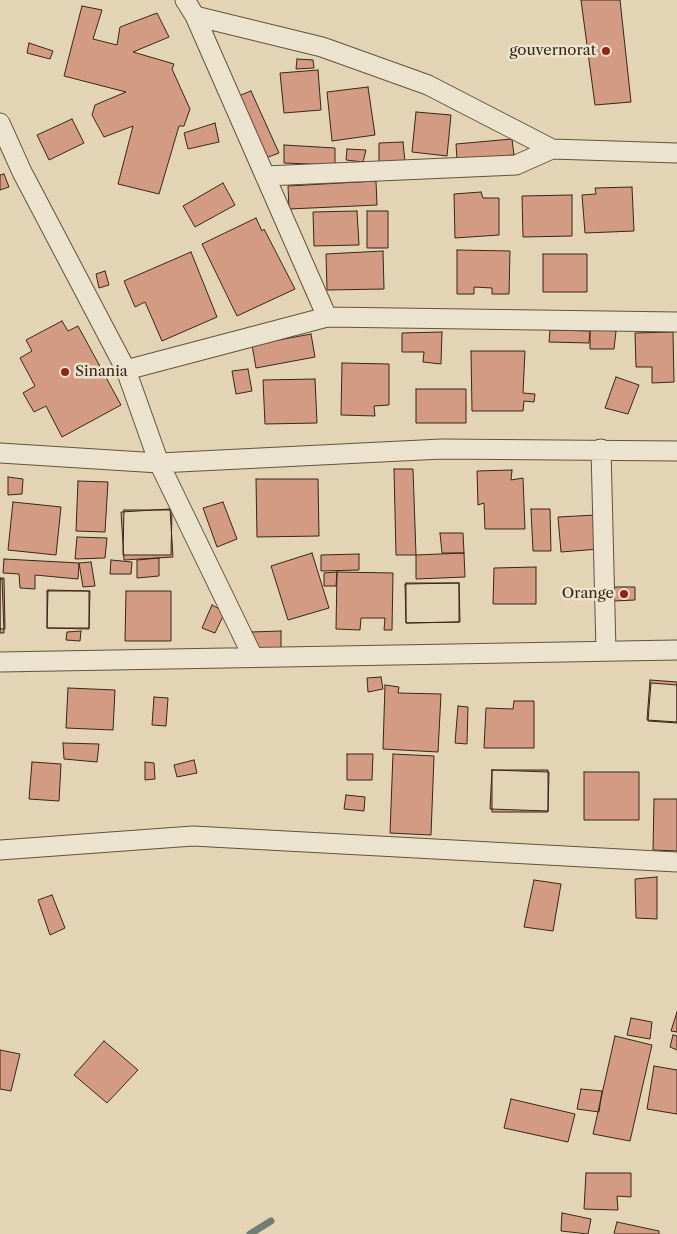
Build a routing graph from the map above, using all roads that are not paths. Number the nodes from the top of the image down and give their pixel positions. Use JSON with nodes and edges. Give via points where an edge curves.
{"nodes":[{"id":1,"x":185,"y":0,"type":"edge"},
{"id":2,"x":195,"y":16,"type":"junction"},
{"id":3,"x":0,"y":123,"type":"edge"},
{"id":4,"x":552,"y":149,"type":"junction"},
{"id":5,"x":677,"y":153,"type":"edge"},
{"id":6,"x":265,"y":176,"type":"junction"},
{"id":7,"x":327,"y":317,"type":"junction"},
{"id":8,"x":677,"y":322,"type":"edge"},
{"id":9,"x":126,"y":370,"type":"junction"},
{"id":10,"x":601,"y":449,"type":"junction"},
{"id":11,"x":677,"y":451,"type":"edge"},
{"id":12,"x":0,"y":453,"type":"edge"},
{"id":13,"x":159,"y":463,"type":"junction"},
{"id":14,"x":677,"y":650,"type":"edge"},
{"id":15,"x":606,"y":651,"type":"junction"},
{"id":16,"x":253,"y":657,"type":"junction"},
{"id":17,"x":0,"y":662,"type":"edge"},
{"id":18,"x":0,"y":850,"type":"edge"},
{"id":19,"x":677,"y":862,"type":"edge"}],
"edges":[{"from":1,"to":2,"type":"street"},
{"from":2,"to":4,"type":"street","via":[[322,47],[428,85]]},
{"from":2,"to":6,"type":"street"},
{"from":3,"to":9,"type":"street","via":[[22,172]]},
{"from":4,"to":5,"type":"street"},
{"from":4,"to":6,"type":"street","via":[[516,164]]},
{"from":6,"to":7,"type":"street"},
{"from":7,"to":8,"type":"street"},
{"from":7,"to":9,"type":"street"},
{"from":9,"to":13,"type":"street"},
{"from":10,"to":11,"type":"street"},
{"from":10,"to":13,"type":"street","via":[[442,449]]},
{"from":10,"to":15,"type":"street"},
{"from":12,"to":13,"type":"street"},
{"from":13,"to":16,"type":"street"},
{"from":14,"to":15,"type":"street"},
{"from":15,"to":16,"type":"street"},
{"from":16,"to":17,"type":"street"},
{"from":18,"to":19,"type":"street","via":[[193,836]]}]}
